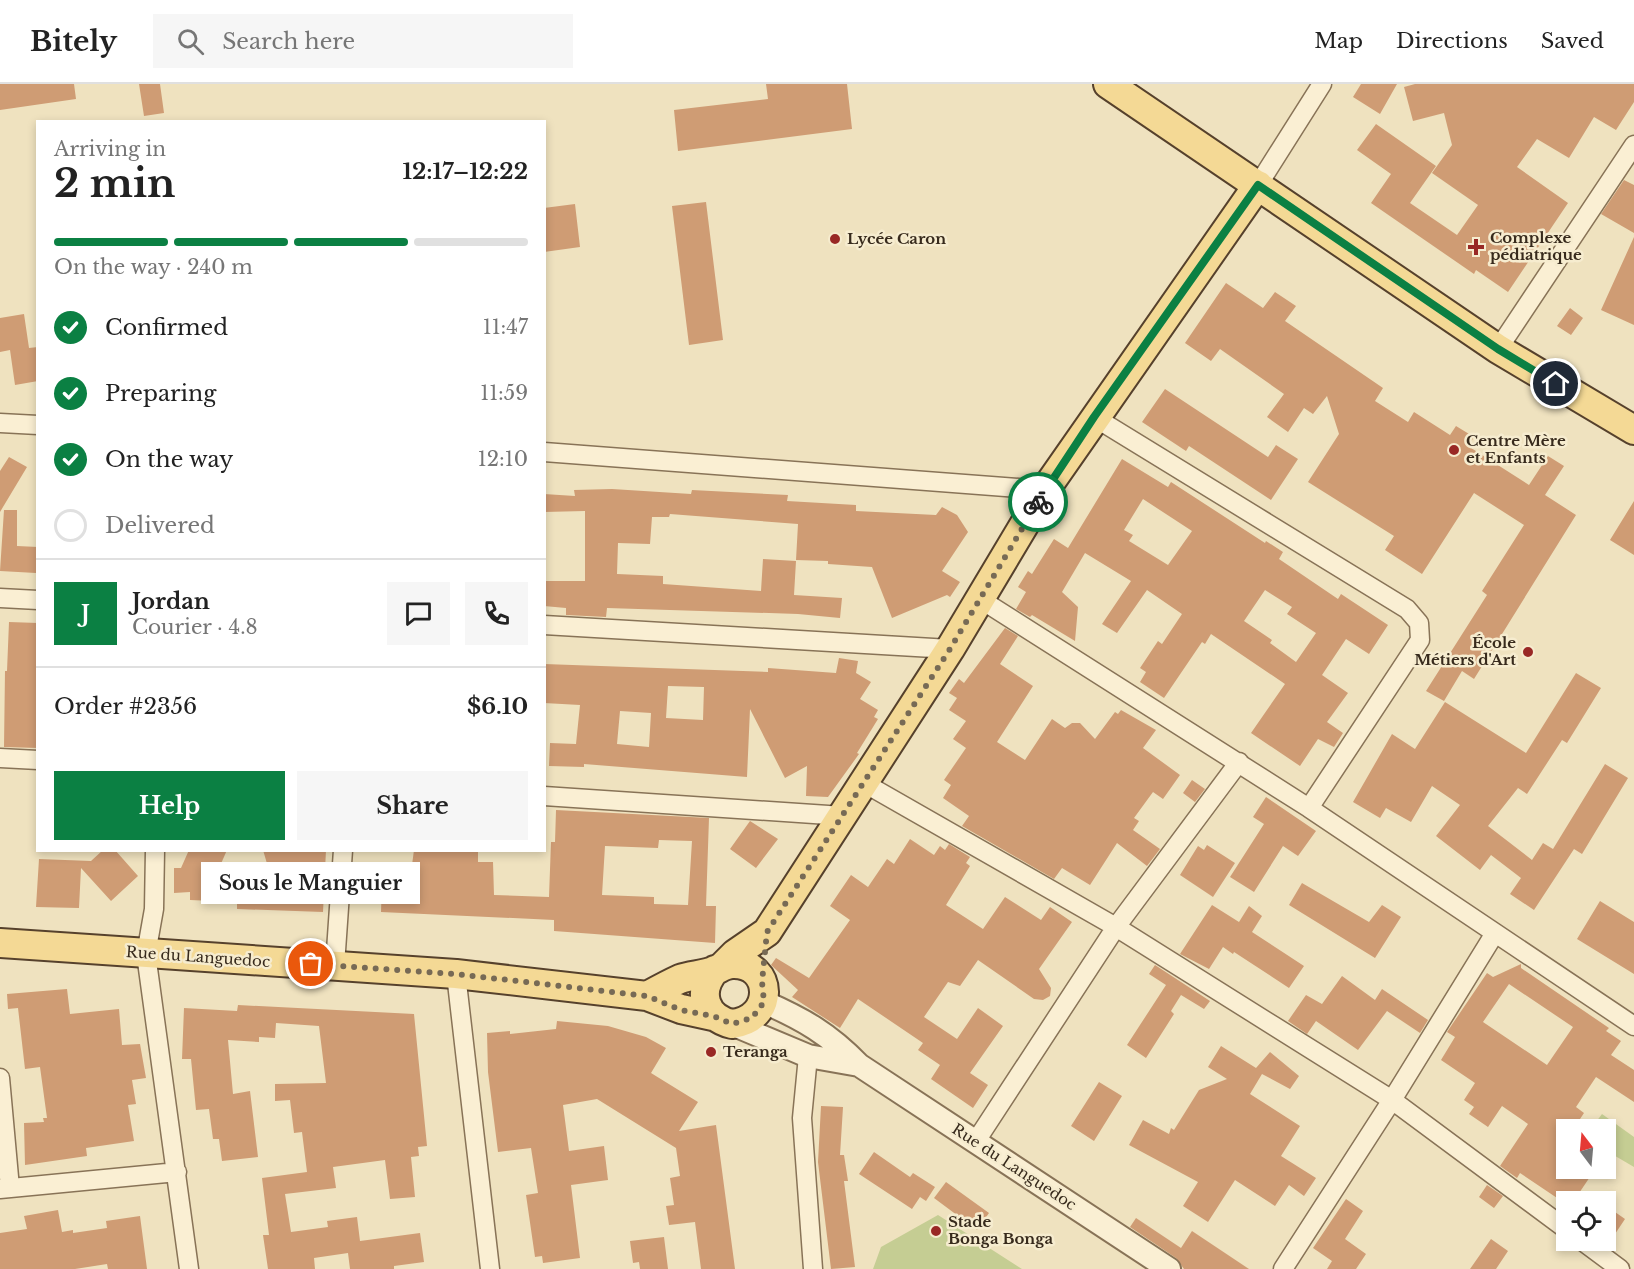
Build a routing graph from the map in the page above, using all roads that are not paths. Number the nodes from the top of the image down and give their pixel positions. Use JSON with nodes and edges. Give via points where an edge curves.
{"nodes":[{"id":1,"x":1108,"y":84,"type":"edge"},
{"id":2,"x":1322,"y":84,"type":"edge"},
{"id":3,"x":1634,"y":145,"type":"edge"},
{"id":4,"x":1258,"y":185,"type":"junction"},
{"id":5,"x":1498,"y":349,"type":"junction"},
{"id":6,"x":1094,"y":417,"type":"junction"},
{"id":7,"x":0,"y":423,"type":"edge"},
{"id":8,"x":36,"y":425,"type":"edge"},
{"id":9,"x":1634,"y":430,"type":"edge"},
{"id":10,"x":546,"y":452,"type":"edge"},
{"id":11,"x":1045,"y":490,"type":"junction"},
{"id":12,"x":0,"y":598,"type":"edge"},
{"id":13,"x":980,"y":598,"type":"junction"},
{"id":14,"x":36,"y":600,"type":"edge"},
{"id":15,"x":546,"y":625,"type":"edge"},
{"id":16,"x":950,"y":649,"type":"junction"},
{"id":17,"x":0,"y":758,"type":"edge"},
{"id":18,"x":36,"y":760,"type":"edge"},
{"id":19,"x":1239,"y":762,"type":"junction"},
{"id":20,"x":864,"y":783,"type":"junction"},
{"id":21,"x":546,"y":796,"type":"edge"},
{"id":22,"x":1309,"y":808,"type":"junction"},
{"id":23,"x":843,"y":816,"type":"junction"},
{"id":24,"x":154,"y":852,"type":"edge"},
{"id":25,"x":343,"y":852,"type":"edge"},
{"id":26,"x":1116,"y":927,"type":"junction"},
{"id":27,"x":767,"y":932,"type":"junction"},
{"id":28,"x":1495,"y":933,"type":"junction"},
{"id":29,"x":0,"y":943,"type":"edge"},
{"id":30,"x":146,"y":954,"type":"junction"},
{"id":31,"x":335,"y":965,"type":"junction"},
{"id":32,"x":719,"y":968,"type":"junction"},
{"id":33,"x":456,"y":974,"type":"junction"},
{"id":34,"x":763,"y":992,"type":"junction"},
{"id":35,"x":647,"y":996,"type":"junction"},
{"id":36,"x":723,"y":1020,"type":"junction"},
{"id":37,"x":1634,"y":1026,"type":"edge"},
{"id":38,"x":808,"y":1056,"type":"junction"},
{"id":39,"x":859,"y":1065,"type":"junction"},
{"id":40,"x":0,"y":1078,"type":"edge"},
{"id":41,"x":1392,"y":1100,"type":"junction"},
{"id":42,"x":976,"y":1141,"type":"junction"},
{"id":43,"x":177,"y":1172,"type":"junction"},
{"id":44,"x":5,"y":1189,"type":"edge"},
{"id":45,"x":1556,"y":1222,"type":"edge"},
{"id":46,"x":1596,"y":1251,"type":"edge"},
{"id":47,"x":189,"y":1269,"type":"edge"},
{"id":48,"x":490,"y":1269,"type":"edge"},
{"id":49,"x":813,"y":1269,"type":"edge"},
{"id":50,"x":1169,"y":1269,"type":"edge"},
{"id":51,"x":1283,"y":1269,"type":"edge"},
{"id":52,"x":1620,"y":1269,"type":"edge"}],
"edges":[{"from":1,"to":4,"type":"main road"},
{"from":2,"to":4,"type":"street"},
{"from":3,"to":5,"type":"street"},
{"from":4,"to":5,"type":"main road"},
{"from":4,"to":6,"type":"main road"},
{"from":5,"to":9,"type":"main road"},
{"from":6,"to":11,"type":"main road"},
{"from":6,"to":22,"type":"street","via":[[1407,609],[1419,623],[1420,640]]},
{"from":7,"to":8,"type":"street"},
{"from":10,"to":11,"type":"street"},
{"from":11,"to":13,"type":"main road"},
{"from":12,"to":14,"type":"street"},
{"from":13,"to":16,"type":"main road"},
{"from":13,"to":19,"type":"street"},
{"from":15,"to":16,"type":"street"},
{"from":16,"to":20,"type":"main road"},
{"from":17,"to":18,"type":"street"},
{"from":19,"to":22,"type":"street"},
{"from":19,"to":26,"type":"street"},
{"from":20,"to":23,"type":"main road"},
{"from":20,"to":26,"type":"street"},
{"from":21,"to":23,"type":"street"},
{"from":22,"to":28,"type":"street"},
{"from":23,"to":27,"type":"main road"},
{"from":24,"to":30,"type":"street","via":[[154,909]]},
{"from":25,"to":31,"type":"street"},
{"from":26,"to":41,"type":"street"},
{"from":26,"to":42,"type":"street"},
{"from":27,"to":32,"type":"main road"},
{"from":27,"to":34,"type":"main road"},
{"from":28,"to":37,"type":"street"},
{"from":28,"to":41,"type":"street"},
{"from":29,"to":30,"type":"main road","name":"Rue du Languedoc"},
{"from":30,"to":31,"type":"main road","name":"Rue du Languedoc"},
{"from":30,"to":43,"type":"street"},
{"from":31,"to":33,"type":"main road","name":"Rue du Languedoc"},
{"from":32,"to":34,"type":"main road","via":[[732,964],[750,968]]},
{"from":32,"to":35,"type":"main road","via":[[681,979]]},
{"from":32,"to":36,"type":"main road","via":[[705,987],[704,998]]},
{"from":33,"to":35,"type":"main road","name":"Rue du Languedoc"},
{"from":33,"to":48,"type":"street"},
{"from":34,"to":36,"type":"main road","via":[[752,1018]]},
{"from":34,"to":39,"type":"street","via":[[836,1042]]},
{"from":35,"to":36,"type":"main road","name":"Rue du Languedoc","via":[[681,1010]]},
{"from":36,"to":38,"type":"street"},
{"from":38,"to":39,"type":"street"},
{"from":38,"to":49,"type":"street","via":[[802,1118]]},
{"from":39,"to":42,"type":"street","name":"Rue du Languedoc"},
{"from":40,"to":44,"type":"street"},
{"from":41,"to":45,"type":"street"},
{"from":41,"to":51,"type":"street"},
{"from":42,"to":50,"type":"street","name":"Rue du Languedoc"},
{"from":43,"to":44,"type":"street"},
{"from":43,"to":47,"type":"street"},
{"from":46,"to":52,"type":"street"}]}
